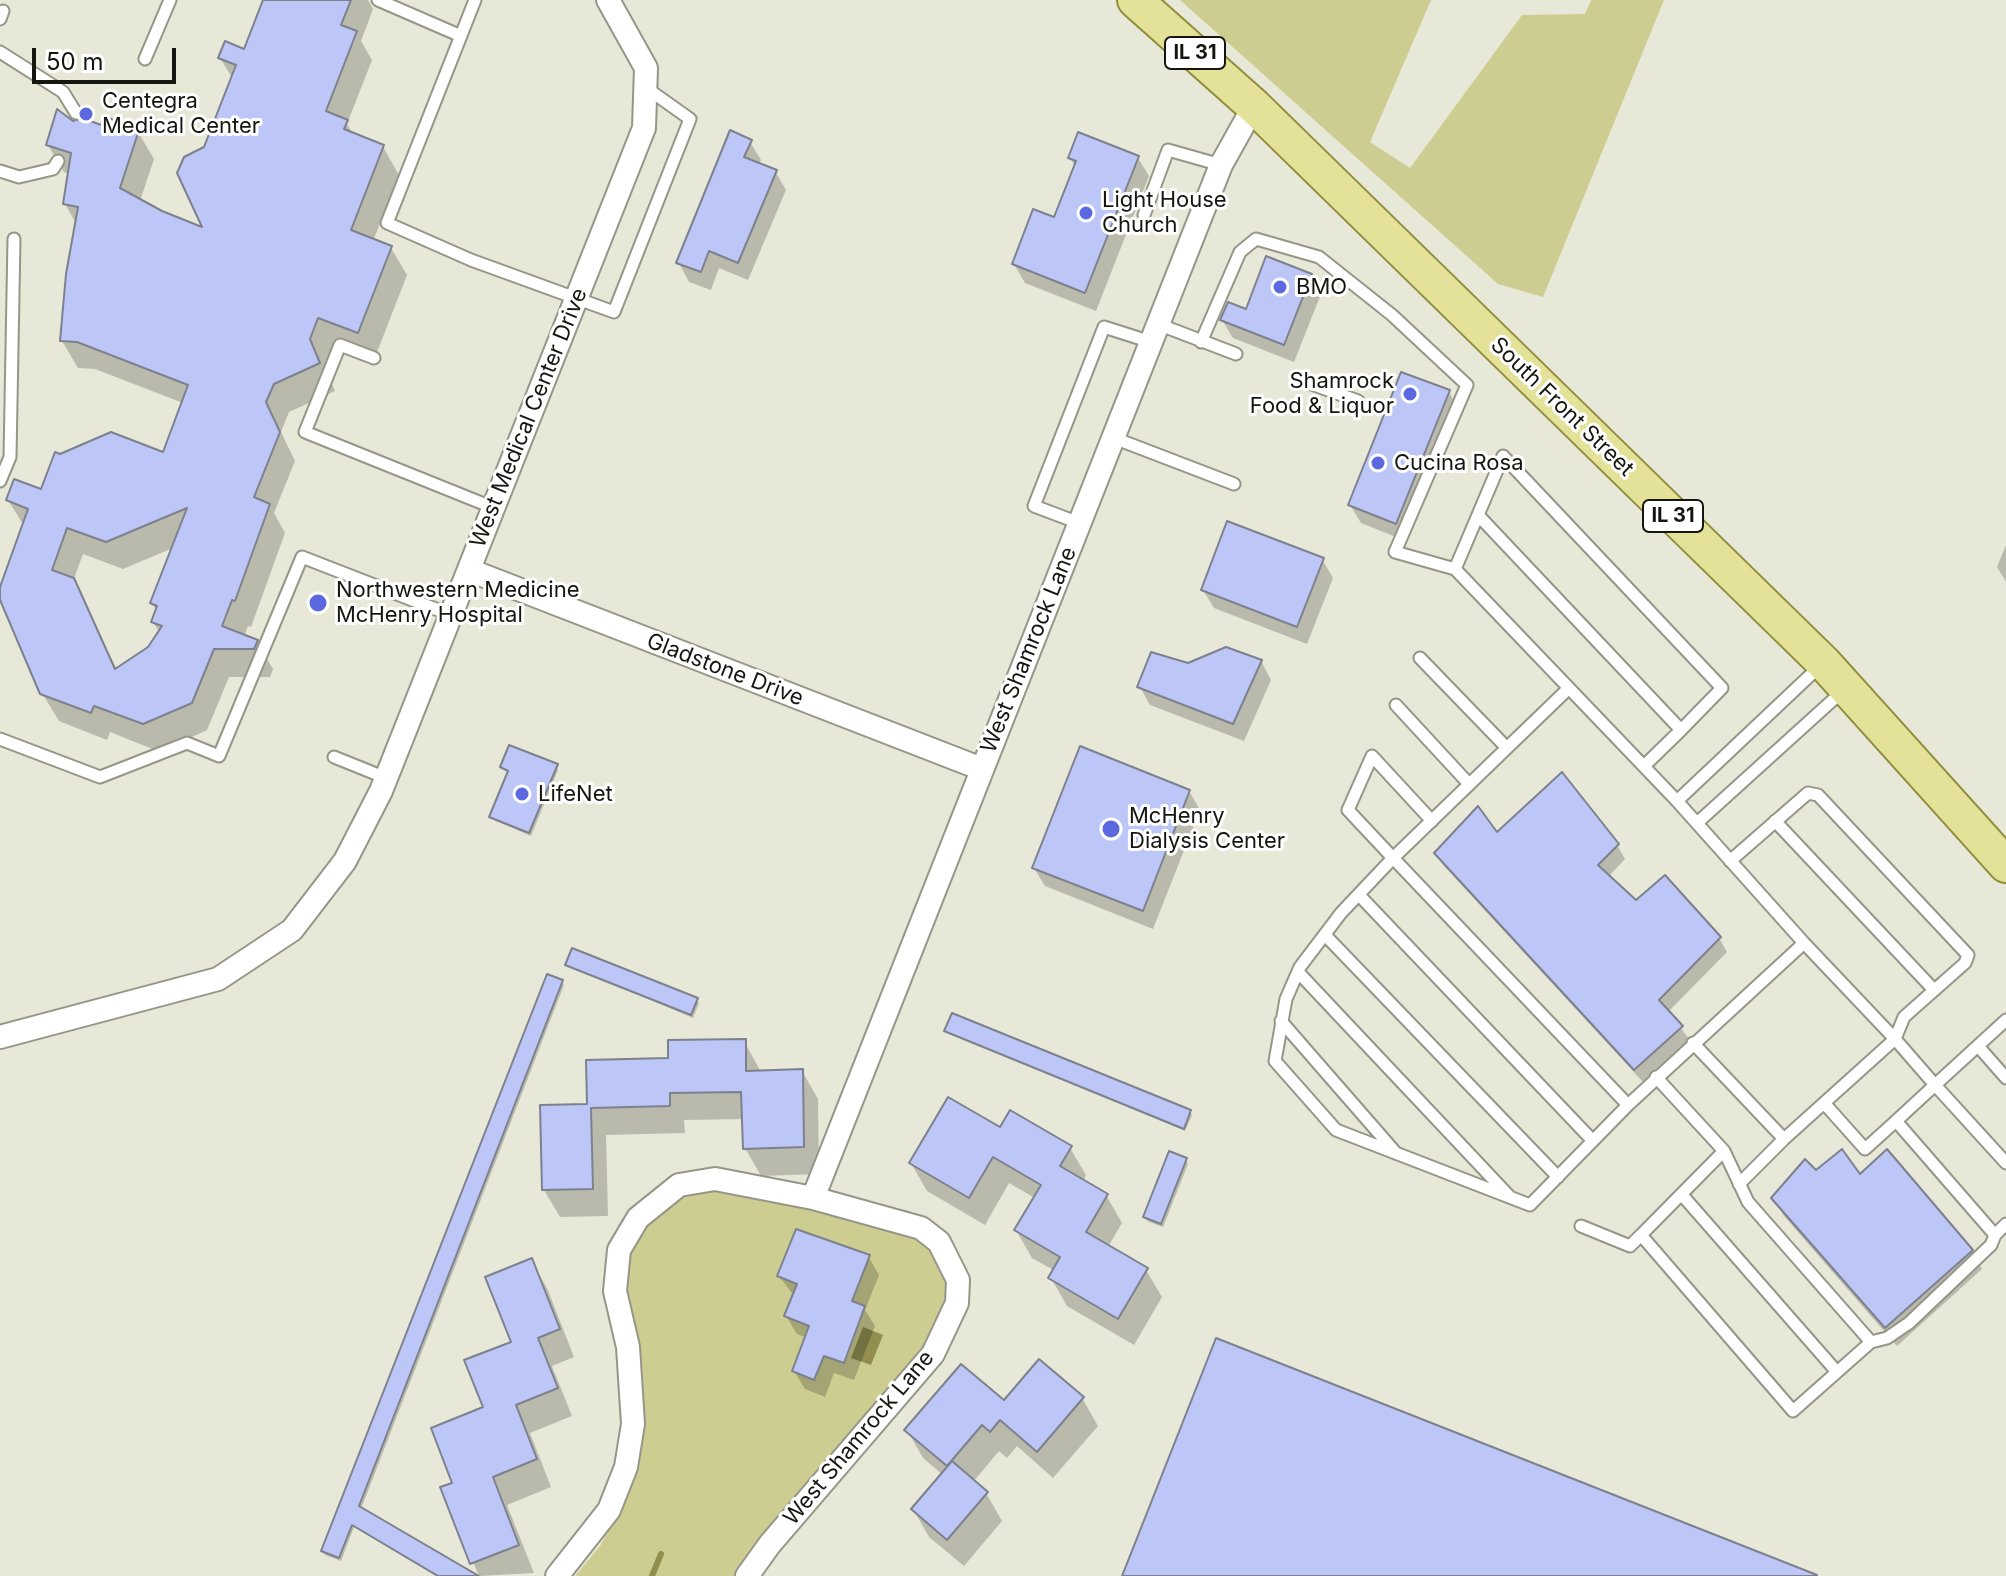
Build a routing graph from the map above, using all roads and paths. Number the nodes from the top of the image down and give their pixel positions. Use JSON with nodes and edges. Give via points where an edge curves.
{"nodes":[{"id":1,"x":170,"y":0,"type":"edge"},
{"id":2,"x":378,"y":0,"type":"edge"},
{"id":3,"x":475,"y":0,"type":"edge"},
{"id":4,"x":608,"y":0,"type":"edge"},
{"id":5,"x":1135,"y":0,"type":"edge"},
{"id":6,"x":461,"y":36,"type":"junction"},
{"id":7,"x":0,"y":52,"type":"edge"},
{"id":8,"x":145,"y":59,"type":"dead end"},
{"id":9,"x":645,"y":87,"type":"junction"},
{"id":10,"x":1254,"y":106,"type":"junction"},
{"id":11,"x":76,"y":113,"type":"dead end"},
{"id":12,"x":58,"y":161,"type":"dead end"},
{"id":13,"x":1221,"y":165,"type":"junction"},
{"id":14,"x":0,"y":171,"type":"edge"},
{"id":15,"x":1144,"y":215,"type":"dead end"},
{"id":16,"x":14,"y":239,"type":"dead end"},
{"id":17,"x":576,"y":299,"type":"junction"},
{"id":18,"x":1155,"y":333,"type":"junction"},
{"id":19,"x":1201,"y":342,"type":"junction"},
{"id":20,"x":1236,"y":354,"type":"dead end"},
{"id":21,"x":374,"y":358,"type":"dead end"},
{"id":22,"x":1309,"y":383,"type":"dead end"},
{"id":23,"x":1358,"y":401,"type":"dead end"},
{"id":24,"x":1114,"y":438,"type":"junction"},
{"id":25,"x":0,"y":481,"type":"edge"},
{"id":26,"x":1234,"y":484,"type":"dead end"},
{"id":27,"x":494,"y":508,"type":"junction"},
{"id":28,"x":1478,"y":515,"type":"junction"},
{"id":29,"x":1079,"y":523,"type":"junction"},
{"id":30,"x":1455,"y":569,"type":"junction"},
{"id":31,"x":469,"y":570,"type":"junction"},
{"id":32,"x":451,"y":615,"type":"junction"},
{"id":33,"x":1420,"y":658,"type":"dead end"},
{"id":34,"x":1824,"y":663,"type":"junction"},
{"id":35,"x":1569,"y":688,"type":"junction"},
{"id":36,"x":1846,"y":688,"type":"junction"},
{"id":37,"x":1396,"y":705,"type":"dead end"},
{"id":38,"x":1681,"y":730,"type":"junction"},
{"id":39,"x":0,"y":739,"type":"edge"},
{"id":40,"x":1507,"y":748,"type":"junction"},
{"id":41,"x":334,"y":757,"type":"dead end"},
{"id":42,"x":1644,"y":766,"type":"junction"},
{"id":43,"x":982,"y":769,"type":"junction"},
{"id":44,"x":386,"y":778,"type":"junction"},
{"id":45,"x":1469,"y":784,"type":"junction"},
{"id":46,"x":1677,"y":801,"type":"junction"},
{"id":47,"x":1432,"y":821,"type":"junction"},
{"id":48,"x":1775,"y":821,"type":"junction"},
{"id":49,"x":1697,"y":823,"type":"junction"},
{"id":50,"x":1393,"y":858,"type":"junction"},
{"id":51,"x":1730,"y":861,"type":"junction"},
{"id":52,"x":2006,"y":865,"type":"edge"},
{"id":53,"x":1359,"y":895,"type":"junction"},
{"id":54,"x":1325,"y":935,"type":"junction"},
{"id":55,"x":1804,"y":943,"type":"junction"},
{"id":56,"x":1298,"y":972,"type":"junction"},
{"id":57,"x":1934,"y":990,"type":"junction"},
{"id":58,"x":2006,"y":1020,"type":"edge"},
{"id":59,"x":1281,"y":1021,"type":"junction"},
{"id":60,"x":0,"y":1037,"type":"edge"},
{"id":61,"x":1895,"y":1039,"type":"junction"},
{"id":62,"x":1693,"y":1043,"type":"junction"},
{"id":63,"x":1978,"y":1046,"type":"junction"},
{"id":64,"x":1656,"y":1077,"type":"junction"},
{"id":65,"x":2006,"y":1078,"type":"edge"},
{"id":66,"x":1935,"y":1085,"type":"junction"},
{"id":67,"x":1824,"y":1103,"type":"junction"},
{"id":68,"x":1628,"y":1105,"type":"junction"},
{"id":69,"x":1896,"y":1121,"type":"junction"},
{"id":70,"x":1784,"y":1139,"type":"junction"},
{"id":71,"x":1593,"y":1141,"type":"junction"},
{"id":72,"x":1724,"y":1151,"type":"junction"},
{"id":73,"x":1398,"y":1154,"type":"junction"},
{"id":74,"x":2006,"y":1163,"type":"edge"},
{"id":75,"x":1558,"y":1177,"type":"junction"},
{"id":76,"x":1739,"y":1184,"type":"junction"},
{"id":77,"x":1683,"y":1196,"type":"junction"},
{"id":78,"x":813,"y":1198,"type":"junction"},
{"id":79,"x":1511,"y":1198,"type":"junction"},
{"id":80,"x":2006,"y":1224,"type":"edge"},
{"id":81,"x":1581,"y":1226,"type":"dead end"},
{"id":82,"x":1641,"y":1235,"type":"junction"},
{"id":83,"x":1995,"y":1235,"type":"junction"},
{"id":84,"x":1871,"y":1342,"type":"junction"},
{"id":85,"x":1837,"y":1372,"type":"junction"},
{"id":86,"x":557,"y":1576,"type":"edge"},
{"id":87,"x":747,"y":1576,"type":"edge"}],
"edges":[{"from":1,"to":8,"type":"lane"},
{"from":2,"to":6,"type":"lane"},
{"from":3,"to":6,"type":"lane"},
{"from":4,"to":9,"type":"street","name":"West Medical Center Drive","via":[[646,68]]},
{"from":5,"to":10,"type":"main road","name":"South Front Street","number":"IL 31"},
{"from":6,"to":17,"type":"lane","via":[[387,223]]},
{"from":7,"to":11,"type":"lane","via":[[63,92]]},
{"from":9,"to":17,"type":"street","name":"West Medical Center Drive","via":[[644,128]]},
{"from":9,"to":17,"type":"lane","via":[[690,119],[614,312]]},
{"from":10,"to":13,"type":"street","name":"West Shamrock Lane"},
{"from":10,"to":34,"type":"main road","name":"South Front Street","number":"IL 31"},
{"from":12,"to":14,"type":"lane","via":[[53,169],[19,177]]},
{"from":13,"to":15,"type":"lane","via":[[1168,150]]},
{"from":13,"to":18,"type":"street","name":"West Shamrock Lane"},
{"from":16,"to":25,"type":"lane","via":[[10,457]]},
{"from":17,"to":27,"type":"street","name":"West Medical Center Drive"},
{"from":18,"to":19,"type":"lane"},
{"from":18,"to":24,"type":"street","name":"West Shamrock Lane"},
{"from":18,"to":29,"type":"lane","via":[[1104,327],[1034,506]]},
{"from":19,"to":20,"type":"lane"},
{"from":19,"to":30,"type":"lane","via":[[1240,252],[1256,239],[1319,257],[1392,315],[1467,385],[1395,552]]},
{"from":21,"to":27,"type":"lane","via":[[340,345],[305,432]]},
{"from":22,"to":23,"type":"lane"},
{"from":24,"to":26,"type":"lane"},
{"from":24,"to":29,"type":"street","name":"West Shamrock Lane"},
{"from":27,"to":31,"type":"street","name":"West Medical Center Drive"},
{"from":28,"to":30,"type":"lane"},
{"from":28,"to":38,"type":"lane"},
{"from":28,"to":38,"type":"lane","via":[[1503,456],[1722,688]]},
{"from":29,"to":43,"type":"street","name":"West Shamrock Lane"},
{"from":30,"to":35,"type":"lane"},
{"from":31,"to":32,"type":"street","name":"West Medical Center Drive"},
{"from":31,"to":43,"type":"street","name":"Gladstone Drive"},
{"from":32,"to":39,"type":"lane","via":[[302,557],[219,756],[187,743],[100,777]]},
{"from":32,"to":44,"type":"street","name":"West Medical Center Drive"},
{"from":33,"to":40,"type":"lane"},
{"from":34,"to":36,"type":"main road","name":"South Front Street","number":"IL 31"},
{"from":34,"to":46,"type":"lane"},
{"from":35,"to":40,"type":"lane"},
{"from":35,"to":42,"type":"lane"},
{"from":36,"to":49,"type":"lane"},
{"from":36,"to":52,"type":"main road","name":"South Front Street","number":"IL 31"},
{"from":37,"to":45,"type":"lane"},
{"from":38,"to":42,"type":"lane"},
{"from":40,"to":45,"type":"lane"},
{"from":41,"to":44,"type":"lane"},
{"from":42,"to":46,"type":"lane"},
{"from":43,"to":78,"type":"street","name":"West Shamrock Lane"},
{"from":44,"to":60,"type":"street","name":"West Medical Center Drive","via":[[345,861],[292,930],[218,979]]},
{"from":45,"to":47,"type":"lane"},
{"from":46,"to":49,"type":"lane"},
{"from":47,"to":50,"type":"lane"},
{"from":47,"to":50,"type":"lane","via":[[1372,756],[1348,810]]},
{"from":48,"to":51,"type":"lane"},
{"from":48,"to":57,"type":"lane"},
{"from":48,"to":57,"type":"lane","via":[[1808,793],[1818,795],[1968,955]]},
{"from":49,"to":51,"type":"lane"},
{"from":50,"to":53,"type":"lane"},
{"from":50,"to":68,"type":"lane"},
{"from":51,"to":55,"type":"lane"},
{"from":53,"to":54,"type":"lane"},
{"from":53,"to":71,"type":"lane"},
{"from":54,"to":56,"type":"lane"},
{"from":54,"to":75,"type":"lane"},
{"from":55,"to":61,"type":"lane"},
{"from":55,"to":62,"type":"lane"},
{"from":56,"to":59,"type":"lane"},
{"from":56,"to":79,"type":"lane"},
{"from":57,"to":61,"type":"lane","via":[[1904,1017]]},
{"from":58,"to":63,"type":"lane"},
{"from":59,"to":73,"type":"lane"},
{"from":59,"to":73,"type":"lane","via":[[1275,1061],[1285,1073],[1336,1130]]},
{"from":61,"to":66,"type":"lane"},
{"from":61,"to":67,"type":"lane"},
{"from":62,"to":64,"type":"lane"},
{"from":62,"to":70,"type":"lane"},
{"from":63,"to":65,"type":"lane"},
{"from":63,"to":66,"type":"lane"},
{"from":64,"to":68,"type":"lane"},
{"from":64,"to":72,"type":"lane"},
{"from":66,"to":69,"type":"lane"},
{"from":66,"to":74,"type":"lane"},
{"from":67,"to":69,"type":"lane","via":[[1865,1149]]},
{"from":67,"to":70,"type":"lane"},
{"from":68,"to":71,"type":"lane"},
{"from":69,"to":83,"type":"lane"},
{"from":70,"to":76,"type":"lane"},
{"from":71,"to":75,"type":"lane"},
{"from":72,"to":76,"type":"lane"},
{"from":72,"to":77,"type":"lane"},
{"from":73,"to":79,"type":"lane"},
{"from":75,"to":79,"type":"lane","via":[[1530,1205]]},
{"from":76,"to":84,"type":"lane","via":[[1748,1202]]},
{"from":77,"to":82,"type":"lane"},
{"from":77,"to":85,"type":"lane"},
{"from":78,"to":86,"type":"street","name":"West Shamrock Lane","via":[[715,1179],[679,1185],[638,1218],[619,1250],[615,1291],[628,1347],[633,1424],[626,1467],[609,1510]]},
{"from":78,"to":87,"type":"street","name":"West Shamrock Lane","via":[[921,1228],[951,1260],[958,1280],[957,1303],[933,1354]]},
{"from":80,"to":83,"type":"lane"},
{"from":81,"to":82,"type":"lane","via":[[1630,1246]]},
{"from":82,"to":85,"type":"lane","via":[[1793,1411]]},
{"from":83,"to":84,"type":"lane","via":[[1991,1245],[1909,1323]]},
{"from":84,"to":85,"type":"lane"}]}
